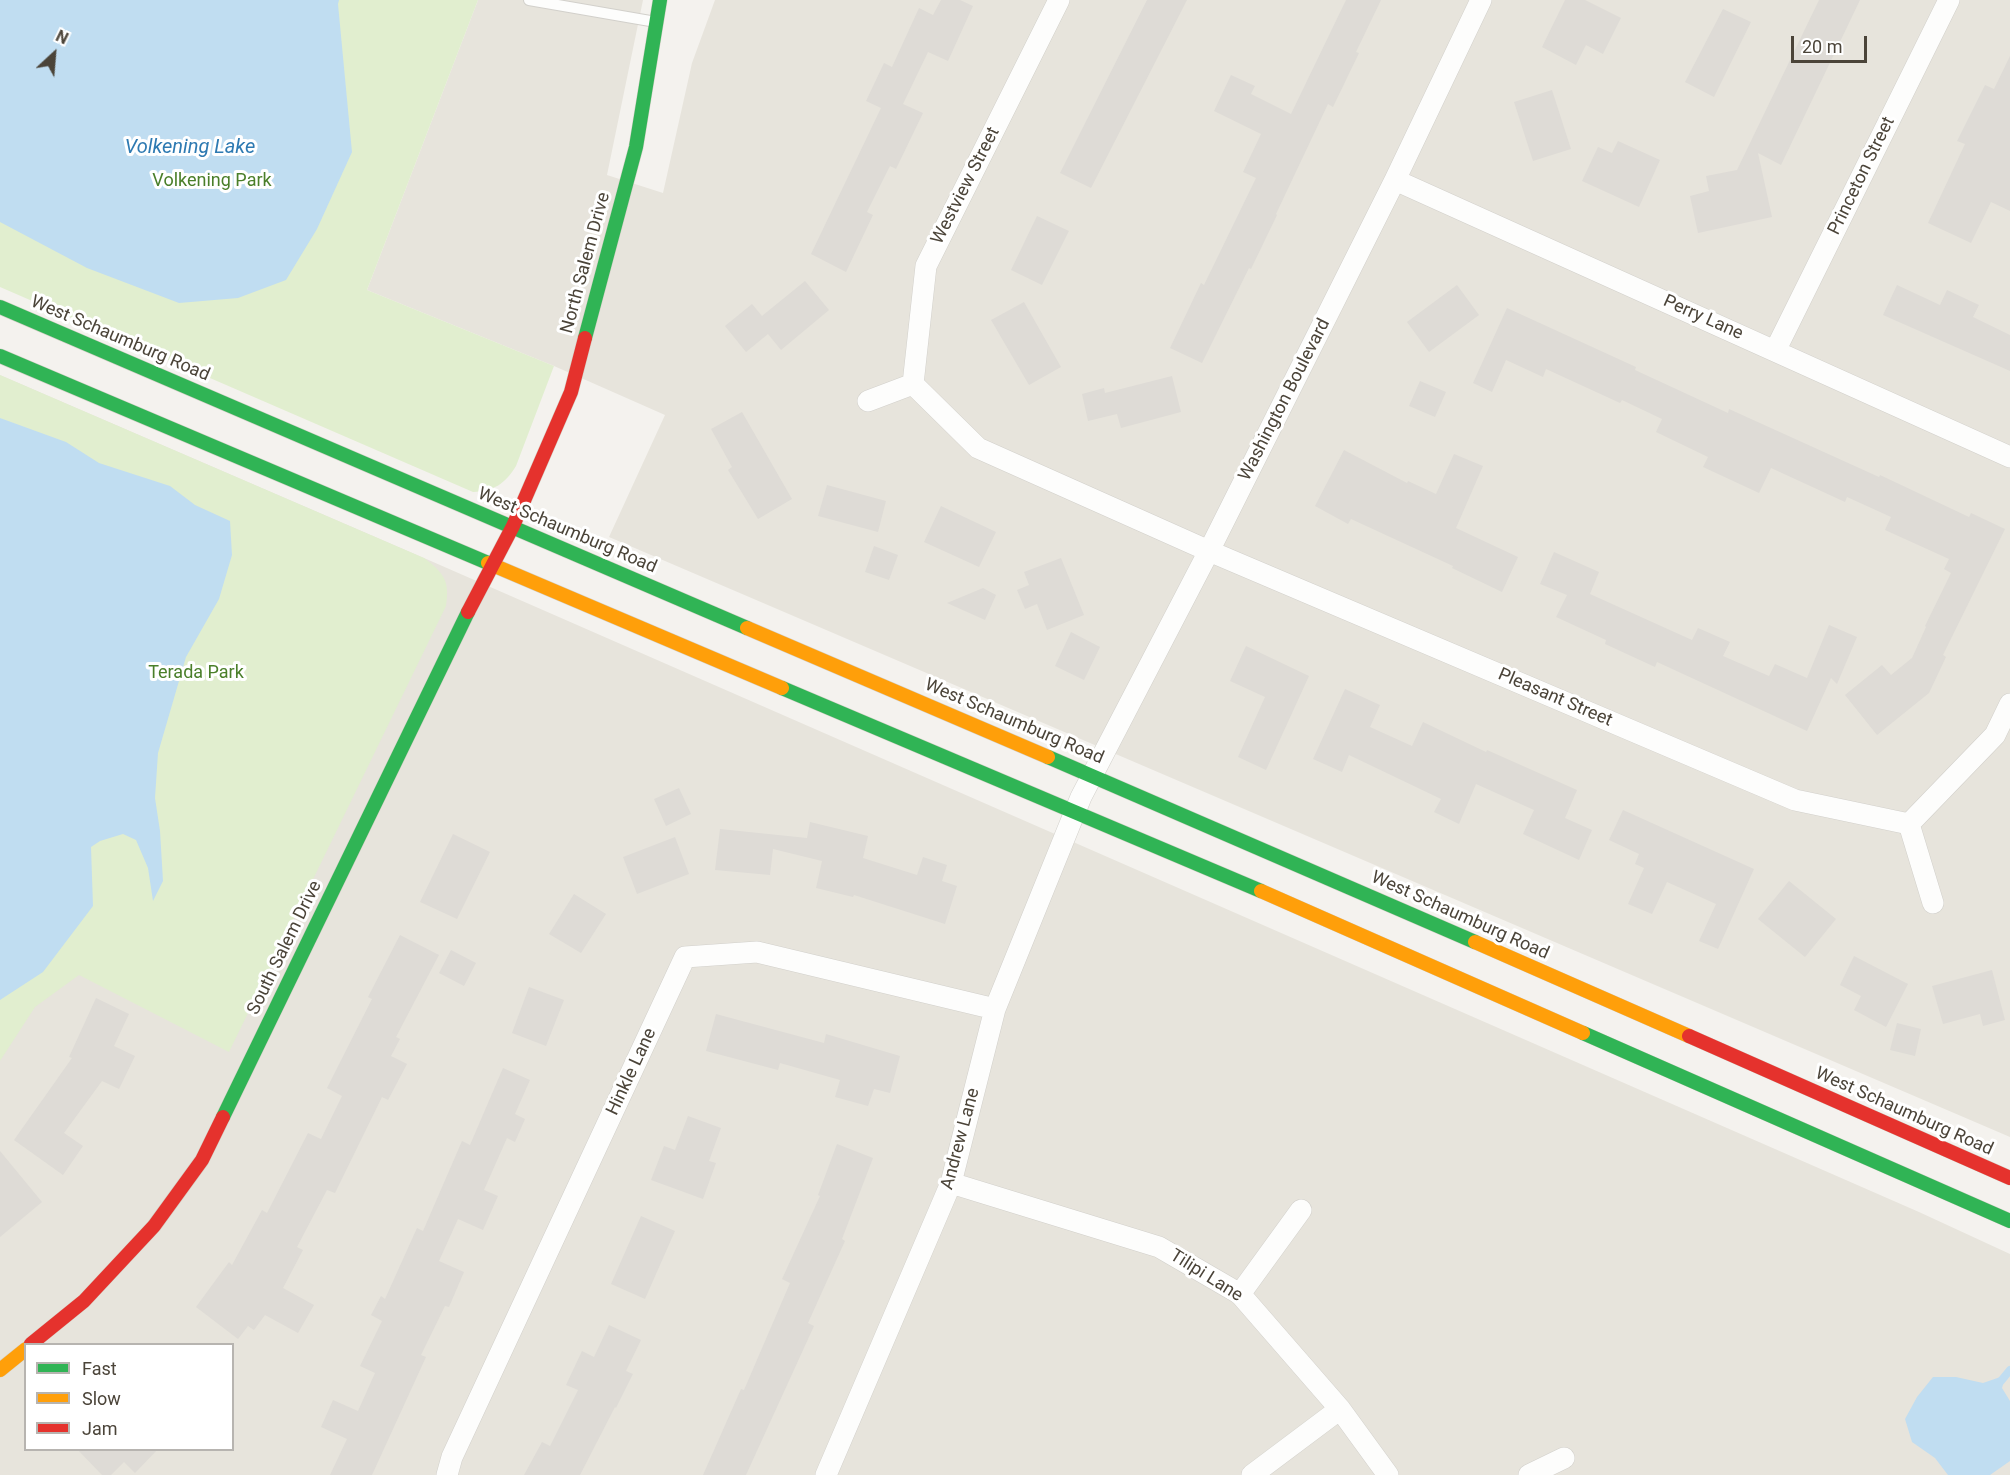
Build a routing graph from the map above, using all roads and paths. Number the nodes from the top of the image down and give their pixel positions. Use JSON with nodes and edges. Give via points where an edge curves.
{"nodes":[{"id":1,"x":529,"y":0,"type":"edge"},
{"id":2,"x":660,"y":0,"type":"edge"},
{"id":3,"x":1059,"y":0,"type":"edge"},
{"id":4,"x":1481,"y":0,"type":"edge"},
{"id":5,"x":1949,"y":0,"type":"edge"},
{"id":6,"x":656,"y":22,"type":"junction"},
{"id":7,"x":1395,"y":180,"type":"junction"},
{"id":8,"x":0,"y":307,"type":"edge"},
{"id":9,"x":1775,"y":351,"type":"junction"},
{"id":10,"x":0,"y":356,"type":"edge"},
{"id":11,"x":913,"y":384,"type":"junction"},
{"id":12,"x":868,"y":401,"type":"dead end"},
{"id":13,"x":2010,"y":457,"type":"edge"},
{"id":14,"x":513,"y":526,"type":"junction"},
{"id":15,"x":1209,"y":551,"type":"junction"},
{"id":16,"x":491,"y":566,"type":"junction"},
{"id":17,"x":2010,"y":704,"type":"edge"},
{"id":18,"x":1092,"y":776,"type":"junction"},
{"id":19,"x":1078,"y":804,"type":"junction"},
{"id":20,"x":1908,"y":824,"type":"junction"},
{"id":21,"x":1933,"y":903,"type":"dead end"},
{"id":22,"x":995,"y":1009,"type":"junction"},
{"id":23,"x":2010,"y":1178,"type":"edge"},
{"id":24,"x":951,"y":1183,"type":"junction"},
{"id":25,"x":1301,"y":1210,"type":"dead end"},
{"id":26,"x":2010,"y":1221,"type":"edge"},
{"id":27,"x":1240,"y":1294,"type":"junction"},
{"id":28,"x":32,"y":1343,"type":"edge"},
{"id":29,"x":24,"y":1351,"type":"edge"},
{"id":30,"x":0,"y":1370,"type":"edge"},
{"id":31,"x":1340,"y":1409,"type":"junction"},
{"id":32,"x":1564,"y":1458,"type":"dead end"},
{"id":33,"x":447,"y":1475,"type":"edge"},
{"id":34,"x":826,"y":1475,"type":"edge"},
{"id":35,"x":1252,"y":1475,"type":"edge"},
{"id":36,"x":1388,"y":1475,"type":"edge"},
{"id":37,"x":1529,"y":1475,"type":"edge"}],
"edges":[{"from":1,"to":6,"type":"lane"},
{"from":2,"to":6,"type":"main road","name":"North Salem Drive"},
{"from":3,"to":11,"type":"street","name":"Westview Street","via":[[926,266]]},
{"from":4,"to":7,"type":"street","name":"Washington Boulevard"},
{"from":5,"to":9,"type":"street","name":"Princeton Street"},
{"from":6,"to":14,"type":"main road","name":"North Salem Drive","via":[[636,147],[571,392]]},
{"from":7,"to":9,"type":"street","name":"Perry Lane"},
{"from":7,"to":15,"type":"street","name":"Washington Boulevard"},
{"from":8,"to":14,"type":"main road","name":"West Schaumburg Road"},
{"from":9,"to":13,"type":"street","name":"Perry Lane"},
{"from":10,"to":16,"type":"main road"},
{"from":11,"to":12,"type":"street"},
{"from":11,"to":15,"type":"street","via":[[978,448]]},
{"from":14,"to":16,"type":"main road","name":"South Salem Drive"},
{"from":14,"to":18,"type":"main road","name":"West Schaumburg Road"},
{"from":15,"to":18,"type":"street","name":"Washington Boulevard"},
{"from":15,"to":20,"type":"street","name":"Pleasant Street","via":[[1795,800]]},
{"from":16,"to":19,"type":"main road"},
{"from":16,"to":28,"type":"main road","name":"South Salem Drive","via":[[202,1160],[154,1226],[84,1301]]},
{"from":17,"to":20,"type":"street","via":[[1995,735]]},
{"from":18,"to":19,"type":"street","name":"Washington Boulevard"},
{"from":18,"to":23,"type":"main road","name":"West Schaumburg Road"},
{"from":19,"to":22,"type":"street","name":"Andrew Lane"},
{"from":19,"to":26,"type":"main road","via":[[1286,902]]},
{"from":20,"to":21,"type":"street"},
{"from":22,"to":24,"type":"street","name":"Andrew Lane"},
{"from":22,"to":33,"type":"street","name":"Hinkle Lane","via":[[757,952],[685,957]]},
{"from":24,"to":27,"type":"street","name":"Tilipi Lane","via":[[1159,1246]]},
{"from":24,"to":34,"type":"street","name":"Andrew Lane"},
{"from":25,"to":27,"type":"street"},
{"from":27,"to":31,"type":"street","name":"Tilipi Lane"},
{"from":29,"to":30,"type":"main road"},
{"from":31,"to":35,"type":"street"},
{"from":31,"to":36,"type":"street","name":"Tilipi Lane"},
{"from":32,"to":37,"type":"street"}]}
